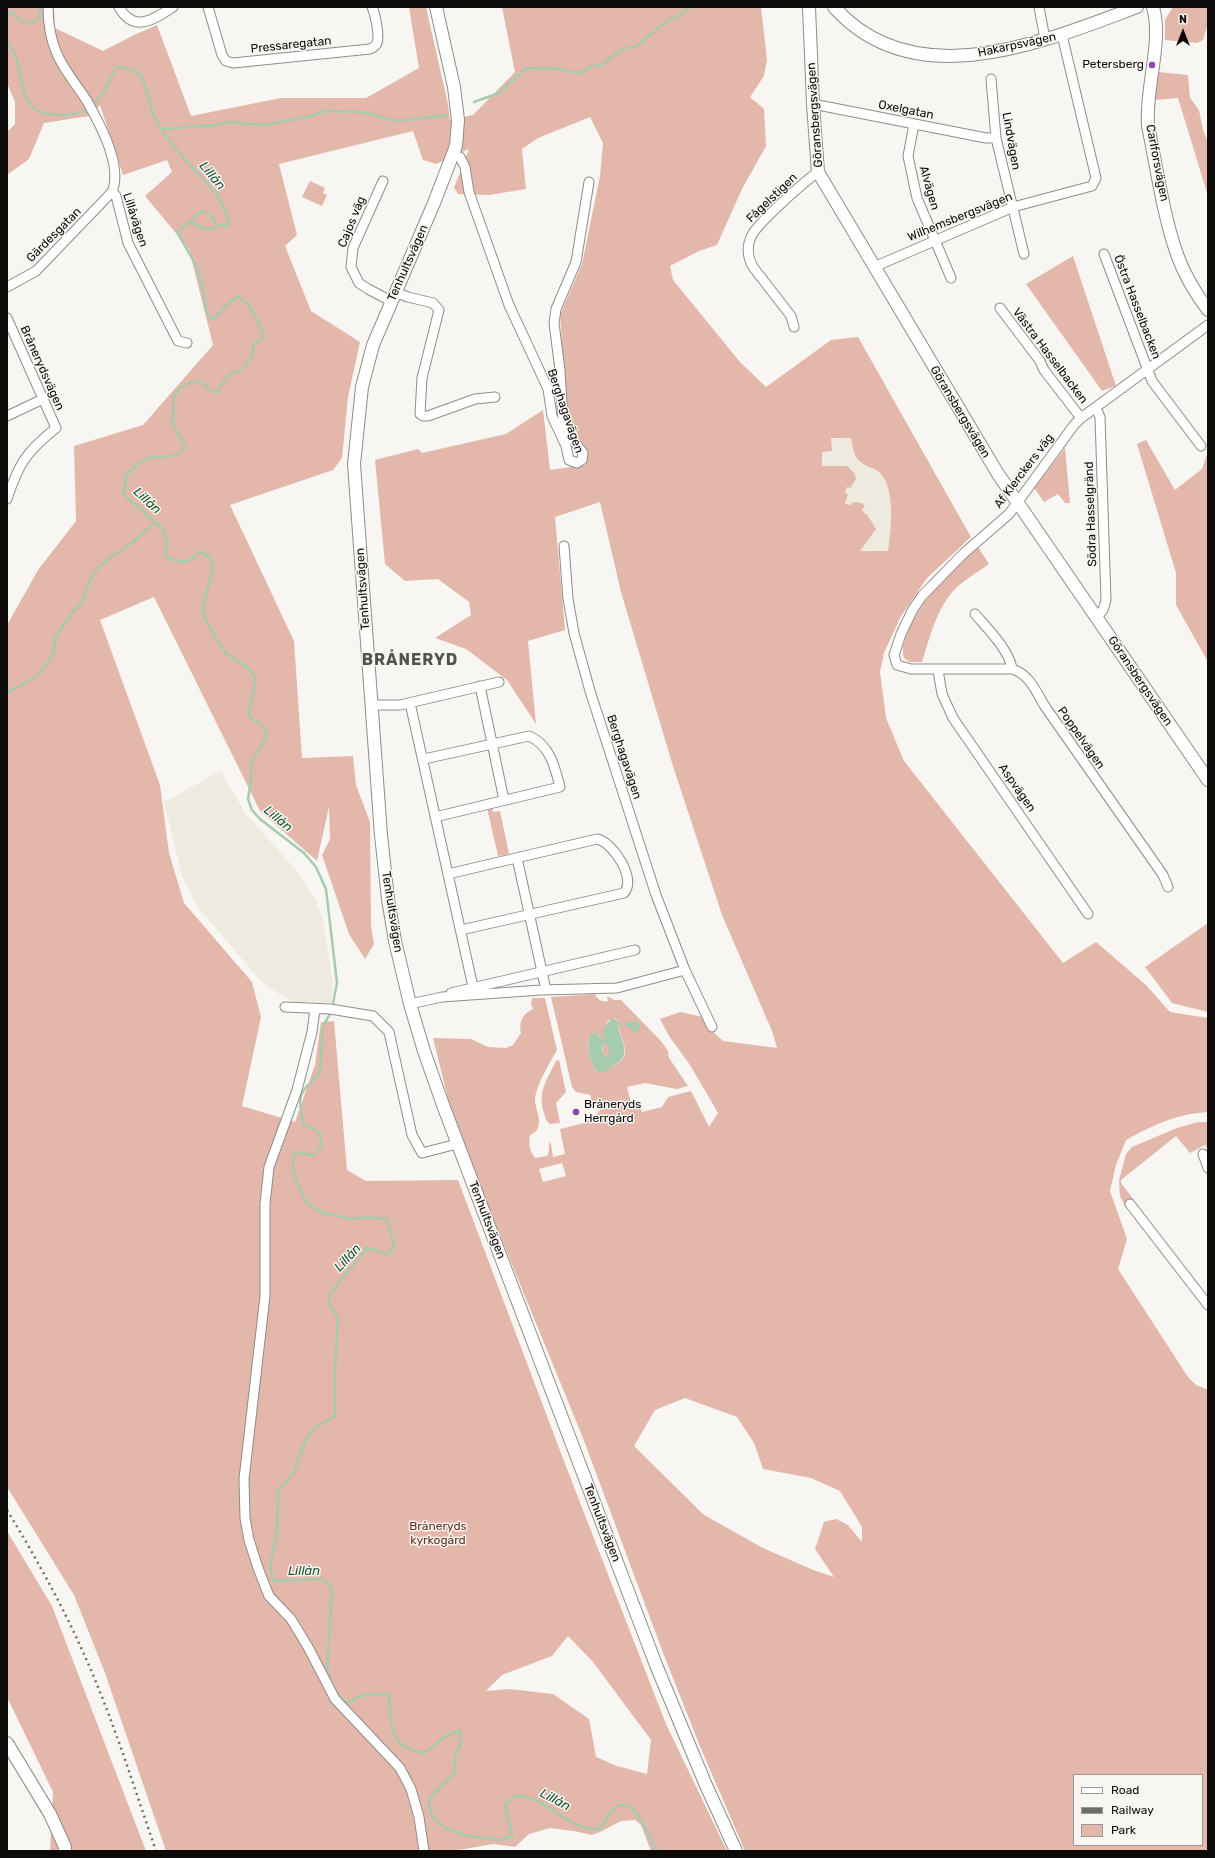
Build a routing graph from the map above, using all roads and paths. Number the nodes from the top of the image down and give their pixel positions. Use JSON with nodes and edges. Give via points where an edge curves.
{"nodes":[{"id":1,"x":48,"y":7,"type":"edge"},
{"id":2,"x":119,"y":7,"type":"edge"},
{"id":3,"x":173,"y":7,"type":"edge"},
{"id":4,"x":208,"y":7,"type":"edge"},
{"id":5,"x":372,"y":7,"type":"edge"},
{"id":6,"x":436,"y":7,"type":"edge"},
{"id":7,"x":809,"y":7,"type":"edge"},
{"id":8,"x":834,"y":7,"type":"edge"},
{"id":9,"x":1038,"y":7,"type":"edge"},
{"id":10,"x":1136,"y":7,"type":"edge"},
{"id":11,"x":1153,"y":7,"type":"edge"},
{"id":12,"x":1062,"y":35,"type":"junction"},
{"id":13,"x":1045,"y":39,"type":"junction"},
{"id":14,"x":991,"y":79,"type":"dead end"},
{"id":15,"x":812,"y":104,"type":"junction"},
{"id":16,"x":914,"y":124,"type":"junction"},
{"id":17,"x":996,"y":138,"type":"junction"},
{"id":18,"x":453,"y":155,"type":"junction"},
{"id":19,"x":818,"y":172,"type":"junction"},
{"id":20,"x":383,"y":181,"type":"dead end"},
{"id":21,"x":589,"y":182,"type":"dead end"},
{"id":22,"x":112,"y":192,"type":"junction"},
{"id":23,"x":1012,"y":207,"type":"junction"},
{"id":24,"x":935,"y":240,"type":"junction"},
{"id":25,"x":1024,"y":254,"type":"dead end"},
{"id":26,"x":1104,"y":254,"type":"dead end"},
{"id":27,"x":874,"y":267,"type":"junction"},
{"id":28,"x":951,"y":278,"type":"dead end"},
{"id":29,"x":7,"y":287,"type":"edge"},
{"id":30,"x":393,"y":296,"type":"junction"},
{"id":31,"x":1000,"y":308,"type":"dead end"},
{"id":32,"x":1208,"y":310,"type":"edge"},
{"id":33,"x":7,"y":318,"type":"edge"},
{"id":34,"x":1208,"y":325,"type":"edge"},
{"id":35,"x":794,"y":327,"type":"dead end"},
{"id":36,"x":187,"y":343,"type":"dead end"},
{"id":37,"x":1147,"y":368,"type":"junction"},
{"id":38,"x":495,"y":397,"type":"dead end"},
{"id":39,"x":42,"y":399,"type":"junction"},
{"id":40,"x":1096,"y":408,"type":"junction"},
{"id":41,"x":7,"y":416,"type":"edge"},
{"id":42,"x":1081,"y":418,"type":"junction"},
{"id":43,"x":1201,"y":446,"type":"dead end"},
{"id":44,"x":7,"y":499,"type":"edge"},
{"id":45,"x":1017,"y":501,"type":"junction"},
{"id":46,"x":564,"y":546,"type":"dead end"},
{"id":47,"x":975,"y":614,"type":"dead end"},
{"id":48,"x":1096,"y":618,"type":"junction"},
{"id":49,"x":1012,"y":669,"type":"junction"},
{"id":50,"x":938,"y":670,"type":"junction"},
{"id":51,"x":499,"y":682,"type":"dead end"},
{"id":52,"x":480,"y":686,"type":"junction"},
{"id":53,"x":410,"y":703,"type":"junction"},
{"id":54,"x":371,"y":705,"type":"junction"},
{"id":55,"x":492,"y":744,"type":"junction"},
{"id":56,"x":424,"y":759,"type":"junction"},
{"id":57,"x":1208,"y":780,"type":"edge"},
{"id":58,"x":504,"y":800,"type":"junction"},
{"id":59,"x":435,"y":817,"type":"junction"},
{"id":60,"x":517,"y":858,"type":"junction"},
{"id":61,"x":448,"y":874,"type":"junction"},
{"id":62,"x":1168,"y":886,"type":"dead end"},
{"id":63,"x":1088,"y":914,"type":"dead end"},
{"id":64,"x":529,"y":915,"type":"junction"},
{"id":65,"x":461,"y":930,"type":"junction"},
{"id":66,"x":634,"y":950,"type":"dead end"},
{"id":67,"x":685,"y":970,"type":"junction"},
{"id":68,"x":542,"y":971,"type":"junction"},
{"id":69,"x":473,"y":987,"type":"junction"},
{"id":70,"x":546,"y":990,"type":"junction"},
{"id":71,"x":442,"y":997,"type":"junction"},
{"id":72,"x":410,"y":1004,"type":"junction"},
{"id":73,"x":285,"y":1007,"type":"dead end"},
{"id":74,"x":315,"y":1009,"type":"junction"},
{"id":75,"x":712,"y":1027,"type":"dead end"},
{"id":76,"x":457,"y":1144,"type":"junction"},
{"id":77,"x":1203,"y":1154,"type":"dead end"},
{"id":78,"x":1208,"y":1168,"type":"edge"},
{"id":79,"x":1130,"y":1204,"type":"dead end"},
{"id":80,"x":1208,"y":1305,"type":"edge"},
{"id":81,"x":7,"y":1743,"type":"edge"},
{"id":82,"x":66,"y":1851,"type":"edge"},
{"id":83,"x":424,"y":1851,"type":"edge"},
{"id":84,"x":736,"y":1851,"type":"edge"}],
"edges":[{"from":1,"to":22,"type":"street","name":"Lillåvägen","via":[[48,25],[58,56],[96,118],[109,148],[116,183]]},
{"from":2,"to":3,"type":"street","via":[[124,15],[141,23],[150,21]]},
{"from":4,"to":5,"type":"street","name":"Pressaregatan","via":[[222,55],[226,61],[233,63],[370,49],[376,46],[378,39]]},
{"from":6,"to":18,"type":"street","name":"Tenhultsvägen","via":[[457,104],[458,133]]},
{"from":7,"to":15,"type":"street","name":"Göransbergsvägen"},
{"from":8,"to":13,"type":"street","name":"Hakarpsvägen","via":[[863,33],[884,44],[904,51],[930,55],[988,54]]},
{"from":9,"to":13,"type":"street"},
{"from":10,"to":12,"type":"street","name":"Hakarpsvägen"},
{"from":11,"to":32,"type":"street","name":"Carlforsvägen","via":[[1156,34],[1147,110],[1148,126],[1171,236],[1186,275]]},
{"from":12,"to":13,"type":"street","name":"Hakarpsvägen"},
{"from":12,"to":23,"type":"street","name":"Wilhemsbergsvägen","via":[[1095,182],[1088,188]]},
{"from":14,"to":17,"type":"street","name":"Lindvägen"},
{"from":15,"to":16,"type":"street","name":"Oxelgatan"},
{"from":15,"to":19,"type":"street","name":"Göransbergsvägen"},
{"from":16,"to":17,"type":"street","name":"Oxelgatan"},
{"from":16,"to":24,"type":"street","name":"Alvägen","via":[[908,156],[917,198]]},
{"from":17,"to":23,"type":"street","name":"Lindvägen"},
{"from":18,"to":21,"type":"street","name":"Berghagavägen","via":[[460,157],[465,167],[469,192],[509,305],[548,389],[552,416],[566,446],[569,460],[574,463],[581,462],[583,453],[570,436],[563,421],[554,323],[556,310],[576,262]]},
{"from":18,"to":30,"type":"street","name":"Tenhultsvägen"},
{"from":19,"to":27,"type":"street","name":"Göransbergsvägen"},
{"from":19,"to":35,"type":"street","name":"Fågelstigen","via":[[755,230],[749,243],[749,260],[753,268],[791,316]]},
{"from":20,"to":30,"type":"street","name":"Cajos väg","via":[[353,248],[351,262],[359,283],[368,289]]},
{"from":22,"to":29,"type":"street","name":"Gärdesgatan","via":[[36,271]]},
{"from":22,"to":36,"type":"street","name":"Lillåvägen","via":[[116,196],[128,243],[136,260],[178,341]]},
{"from":23,"to":24,"type":"street","name":"Wilhemsbergsvägen"},
{"from":23,"to":25,"type":"street","name":"Lindvägen"},
{"from":24,"to":27,"type":"street","name":"Wilhemsbergsvägen"},
{"from":24,"to":28,"type":"street","name":"Alvägen"},
{"from":26,"to":37,"type":"street","name":"Östra Hasselbacken"},
{"from":27,"to":45,"type":"street","name":"Göransbergsvägen","via":[[957,407]]},
{"from":30,"to":38,"type":"street","name":"Cajos väg","via":[[434,303],[439,310],[422,378],[420,409],[423,416],[475,399]]},
{"from":30,"to":54,"type":"street","name":"Tenhultsvägen","via":[[373,345],[365,373],[357,421],[354,464]]},
{"from":31,"to":42,"type":"street","name":"Västra Hasselbacken"},
{"from":33,"to":39,"type":"street","name":"Brånerydsvägen"},
{"from":34,"to":37,"type":"street","name":"Af Klerckers väg"},
{"from":37,"to":40,"type":"street","name":"Af Klerckers väg"},
{"from":37,"to":43,"type":"street","name":"Östra Hasselbacken","via":[[1152,381]]},
{"from":39,"to":41,"type":"street"},
{"from":39,"to":44,"type":"street","name":"Brånerydsvägen","via":[[56,428],[24,458]]},
{"from":40,"to":42,"type":"street","name":"Af Klerckers väg"},
{"from":40,"to":48,"type":"street","name":"Södra Hasselgränd","via":[[1100,417],[1106,600],[1103,610]]},
{"from":42,"to":45,"type":"street","name":"Af Klerckers väg"},
{"from":45,"to":48,"type":"street","name":"Göransbergsvägen"},
{"from":45,"to":50,"type":"street","name":"Af Klerckers väg","via":[[1009,514],[929,586],[905,624],[894,655],[897,665],[911,669]]},
{"from":46,"to":67,"type":"street","name":"Berghagavägen","via":[[568,599],[574,633],[590,691],[656,895]]},
{"from":47,"to":49,"type":"street","via":[[989,629],[1011,662]]},
{"from":48,"to":57,"type":"street","name":"Göransbergsvägen"},
{"from":49,"to":50,"type":"street"},
{"from":49,"to":62,"type":"street","name":"Poppelvägen","via":[[1020,671],[1034,687],[1044,706],[1163,875]]},
{"from":50,"to":63,"type":"street","name":"Aspvägen","via":[[942,694],[953,718]]},
{"from":51,"to":52,"type":"street"},
{"from":52,"to":53,"type":"street"},
{"from":52,"to":55,"type":"street"},
{"from":53,"to":54,"type":"street"},
{"from":53,"to":56,"type":"street"},
{"from":54,"to":72,"type":"street","name":"Tenhultsvägen","via":[[388,899]]},
{"from":55,"to":56,"type":"street"},
{"from":55,"to":58,"type":"street"},
{"from":55,"to":58,"type":"street","via":[[531,736],[554,762],[560,787]]},
{"from":56,"to":59,"type":"street"},
{"from":58,"to":59,"type":"street"},
{"from":59,"to":61,"type":"street"},
{"from":60,"to":61,"type":"street"},
{"from":60,"to":64,"type":"street"},
{"from":60,"to":64,"type":"street","via":[[599,839],[613,848],[628,884],[624,893]]},
{"from":61,"to":65,"type":"street"},
{"from":64,"to":65,"type":"street"},
{"from":64,"to":68,"type":"street"},
{"from":65,"to":69,"type":"street"},
{"from":66,"to":68,"type":"street"},
{"from":67,"to":70,"type":"street","via":[[617,988]]},
{"from":67,"to":75,"type":"street","name":"Berghagavägen"},
{"from":68,"to":69,"type":"street"},
{"from":68,"to":70,"type":"street"},
{"from":69,"to":71,"type":"street","via":[[456,990]]},
{"from":70,"to":71,"type":"street"},
{"from":71,"to":72,"type":"street"},
{"from":72,"to":76,"type":"street","name":"Tenhultsvägen"},
{"from":73,"to":74,"type":"street"},
{"from":74,"to":76,"type":"street","via":[[373,1016],[389,1032],[412,1135],[422,1152]]},
{"from":74,"to":83,"type":"street","via":[[312,1032],[297,1090],[269,1167],[265,1204],[265,1296],[244,1478],[245,1518],[256,1561],[269,1596],[291,1619],[335,1700],[400,1768],[411,1789],[419,1817]]},
{"from":76,"to":84,"type":"street","name":"Tenhultsvägen","via":[[629,1594],[705,1783]]},
{"from":77,"to":78,"type":"street"},
{"from":79,"to":80,"type":"street"},
{"from":81,"to":82,"type":"street","via":[[50,1814]]}]}
